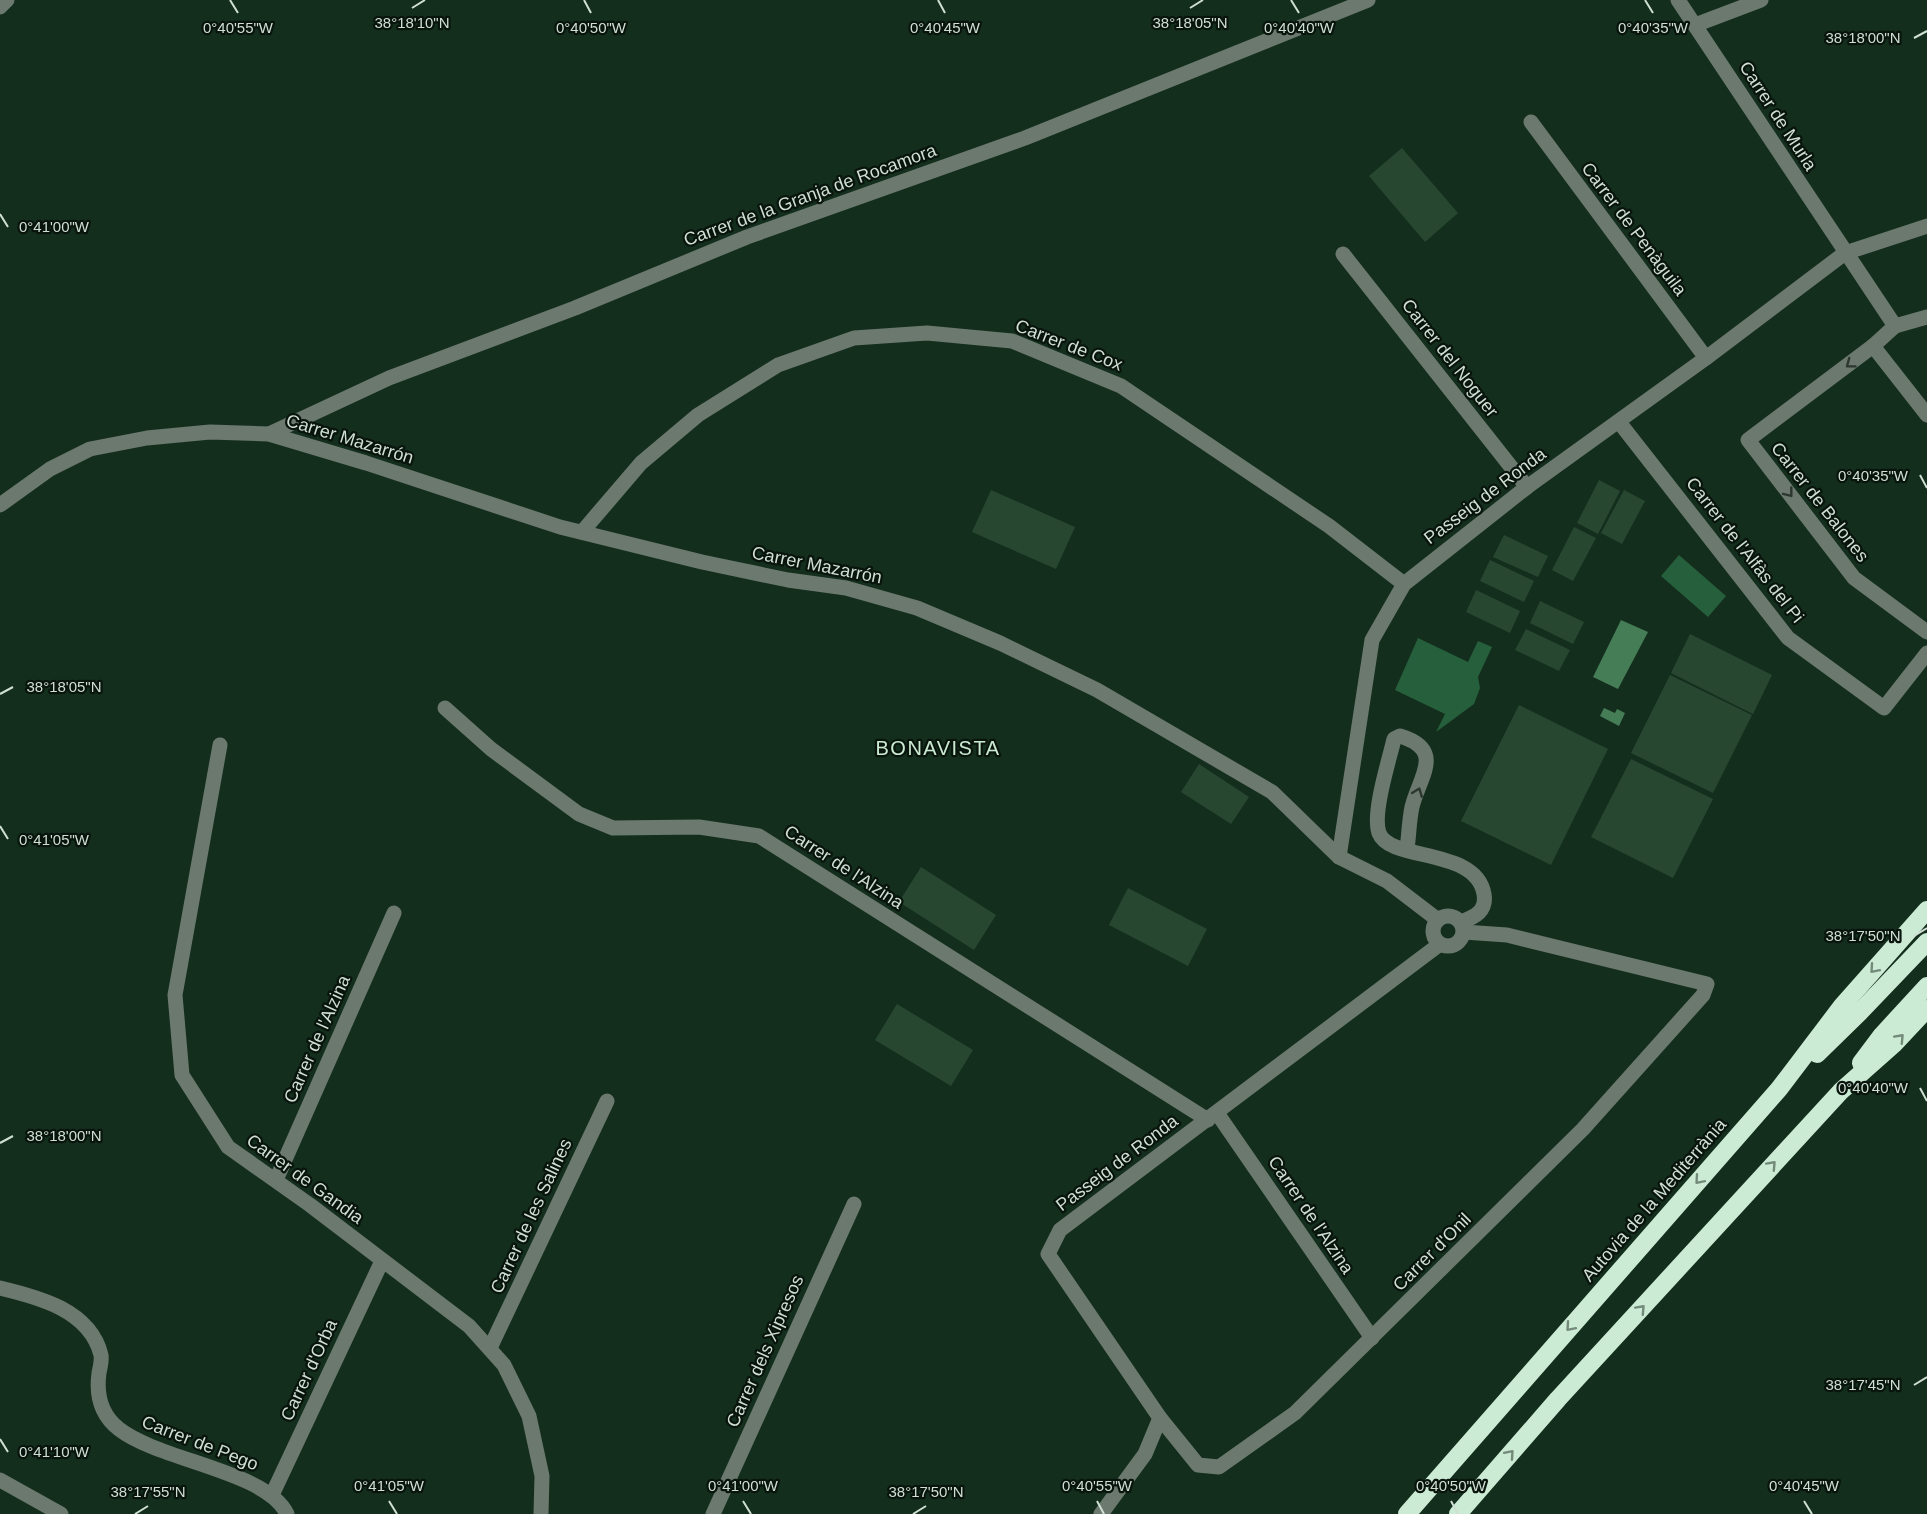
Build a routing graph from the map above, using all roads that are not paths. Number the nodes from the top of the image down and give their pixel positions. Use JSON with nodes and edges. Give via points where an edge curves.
{"nodes":[{"id":1,"x":7,"y":0,"type":"edge"},
{"id":2,"x":1368,"y":0,"type":"edge"},
{"id":3,"x":1678,"y":0,"type":"edge"},
{"id":4,"x":1761,"y":0,"type":"edge"},
{"id":5,"x":0,"y":7,"type":"edge"},
{"id":6,"x":1695,"y":25,"type":"junction"},
{"id":7,"x":1531,"y":122,"type":"dead end"},
{"id":8,"x":1927,"y":226,"type":"edge"},
{"id":9,"x":1845,"y":253,"type":"junction"},
{"id":10,"x":1343,"y":254,"type":"dead end"},
{"id":11,"x":1927,"y":317,"type":"edge"},
{"id":12,"x":1895,"y":326,"type":"junction"},
{"id":13,"x":1874,"y":346,"type":"junction"},
{"id":14,"x":1706,"y":358,"type":"junction"},
{"id":15,"x":1927,"y":415,"type":"edge"},
{"id":16,"x":1619,"y":422,"type":"junction"},
{"id":17,"x":269,"y":434,"type":"junction"},
{"id":18,"x":1527,"y":487,"type":"junction"},
{"id":19,"x":0,"y":505,"type":"edge"},
{"id":20,"x":582,"y":532,"type":"junction"},
{"id":21,"x":1404,"y":584,"type":"junction"},
{"id":22,"x":1927,"y":632,"type":"edge"},
{"id":23,"x":1927,"y":652,"type":"edge"},
{"id":24,"x":445,"y":708,"type":"dead end"},
{"id":25,"x":220,"y":745,"type":"dead end"},
{"id":26,"x":1407,"y":849,"type":"junction"},
{"id":27,"x":1339,"y":857,"type":"junction"},
{"id":28,"x":1927,"y":910,"type":"edge"},
{"id":29,"x":394,"y":913,"type":"dead end"},
{"id":30,"x":1438,"y":920,"type":"junction"},
{"id":31,"x":1462,"y":927,"type":"junction"},
{"id":32,"x":1927,"y":942,"type":"edge"},
{"id":33,"x":1440,"y":944,"type":"junction"},
{"id":34,"x":1927,"y":986,"type":"edge"},
{"id":35,"x":1927,"y":1009,"type":"edge"},
{"id":36,"x":1779,"y":1089,"type":"junction"},
{"id":37,"x":1841,"y":1091,"type":"junction"},
{"id":38,"x":607,"y":1101,"type":"dead end"},
{"id":39,"x":1212,"y":1117,"type":"junction"},
{"id":40,"x":276,"y":1180,"type":"junction"},
{"id":41,"x":854,"y":1204,"type":"dead end"},
{"id":42,"x":382,"y":1261,"type":"junction"},
{"id":43,"x":0,"y":1288,"type":"edge"},
{"id":44,"x":1372,"y":1338,"type":"junction"},
{"id":45,"x":490,"y":1348,"type":"junction"},
{"id":46,"x":1160,"y":1418,"type":"junction"},
{"id":47,"x":0,"y":1480,"type":"edge"},
{"id":48,"x":272,"y":1495,"type":"junction"},
{"id":49,"x":61,"y":1514,"type":"edge"},
{"id":50,"x":287,"y":1514,"type":"edge"},
{"id":51,"x":541,"y":1514,"type":"edge"},
{"id":52,"x":713,"y":1514,"type":"edge"},
{"id":53,"x":1101,"y":1514,"type":"edge"},
{"id":54,"x":1407,"y":1514,"type":"edge"},
{"id":55,"x":1458,"y":1514,"type":"edge"}],
"edges":[{"from":1,"to":5,"type":"street"},
{"from":2,"to":17,"type":"street","name":"Carrer de la Granja de Rocamora","via":[[1025,138],[747,237],[575,308],[389,378]]},
{"from":3,"to":6,"type":"street","name":"Carrer de Murla"},
{"from":4,"to":6,"type":"street"},
{"from":6,"to":9,"type":"street","name":"Carrer de Murla"},
{"from":7,"to":14,"type":"street","name":"Carrer de Penàguila"},
{"from":8,"to":9,"type":"street","name":"Passeig de Ronda"},
{"from":9,"to":12,"type":"street"},
{"from":9,"to":14,"type":"street","name":"Passeig de Ronda"},
{"from":10,"to":18,"type":"street","name":"Carrer del Noguer"},
{"from":11,"to":12,"type":"street","name":"Carrer de Balones"},
{"from":12,"to":13,"type":"street","name":"Carrer de Balones"},
{"from":13,"to":15,"type":"street"},
{"from":13,"to":22,"type":"street","name":"Carrer de Balones","one_way":true,"via":[[1748,440],[1854,578]]},
{"from":14,"to":16,"type":"street","name":"Passeig de Ronda"},
{"from":16,"to":18,"type":"street","name":"Passeig de Ronda"},
{"from":16,"to":23,"type":"street","name":"Carrer de l'Alfàs del Pi","via":[[1788,638],[1884,708]]},
{"from":17,"to":19,"type":"street","via":[[210,432],[90,449],[50,469]]},
{"from":17,"to":20,"type":"street","name":"Carrer Mazarrón"},
{"from":18,"to":21,"type":"street","name":"Passeig de Ronda"},
{"from":20,"to":21,"type":"street","name":"Carrer de Cox","via":[[641,463],[665,442],[698,415],[778,365],[854,338],[927,333],[1012,341],[1121,386],[1329,526]]},
{"from":20,"to":27,"type":"street","name":"Carrer Mazarrón","via":[[702,562],[846,588],[917,608],[1000,643],[1097,690],[1272,792]]},
{"from":21,"to":27,"type":"street","name":"Passeig de Ronda","via":[[1372,640]]},
{"from":24,"to":39,"type":"street","name":"Carrer de l'Alzina","via":[[491,749],[579,814],[613,828],[699,827],[759,836]]},
{"from":25,"to":40,"type":"street","name":"Carrer de Gandia","via":[[175,995],[182,1075],[228,1147]]},
{"from":26,"to":26,"type":"street","one_way":true,"via":[[1412,806],[1427,760],[1423,749],[1412,739],[1400,736],[1394,739],[1377,820],[1380,835],[1388,844]]},
{"from":26,"to":31,"type":"street","via":[[1458,864],[1483,886],[1482,909]]},
{"from":27,"to":30,"type":"street","via":[[1387,881]]},
{"from":28,"to":36,"type":"highway","name":"Autovia de la Mediterrània","one_way":true,"via":[[1842,1006]]},
{"from":29,"to":40,"type":"street","name":"Carrer de l'Alzina"},
{"from":30,"to":31,"type":"street","via":[[1447,916]]},
{"from":30,"to":33,"type":"street","via":[[1433,930]]},
{"from":31,"to":33,"type":"street","via":[[1455,945]]},
{"from":31,"to":44,"type":"street","name":"Carrer d'Onil","via":[[1707,984],[1703,995],[1583,1129]]},
{"from":32,"to":36,"type":"highway"},
{"from":33,"to":39,"type":"street","name":"Passeig de Ronda"},
{"from":34,"to":37,"type":"highway","via":[[1882,1035]]},
{"from":37,"to":35,"type":"highway","one_way":true},
{"from":36,"to":54,"type":"highway","name":"Autovia de la Mediterrània","one_way":true},
{"from":55,"to":37,"type":"highway","one_way":true,"via":[[1558,1399]]},
{"from":38,"to":45,"type":"street","name":"Carrer de les Salines"},
{"from":39,"to":44,"type":"street","name":"Carrer de l'Alzina"},
{"from":39,"to":46,"type":"street","name":"Passeig de Ronda","via":[[1060,1230],[1048,1254]]},
{"from":40,"to":42,"type":"street","name":"Carrer de Gandia"},
{"from":41,"to":52,"type":"street","name":"Carrer dels Xipresos"},
{"from":42,"to":45,"type":"street","name":"Carrer de Gandia","via":[[469,1326]]},
{"from":42,"to":48,"type":"street","name":"Carrer d'Orba"},
{"from":43,"to":48,"type":"street","name":"Carrer de Pego","via":[[60,1305],[88,1331],[101,1356],[97,1387],[102,1409],[117,1428],[140,1443]]},
{"from":44,"to":46,"type":"street","name":"Carrer d'Onil","via":[[1295,1413],[1219,1467],[1198,1465]]},
{"from":45,"to":51,"type":"street","name":"Carrer de Gandia","via":[[504,1365],[529,1416],[542,1476]]},
{"from":46,"to":53,"type":"street","via":[[1145,1454]]},
{"from":47,"to":49,"type":"street"},
{"from":48,"to":50,"type":"street","name":"Carrer de Pego"}]}
